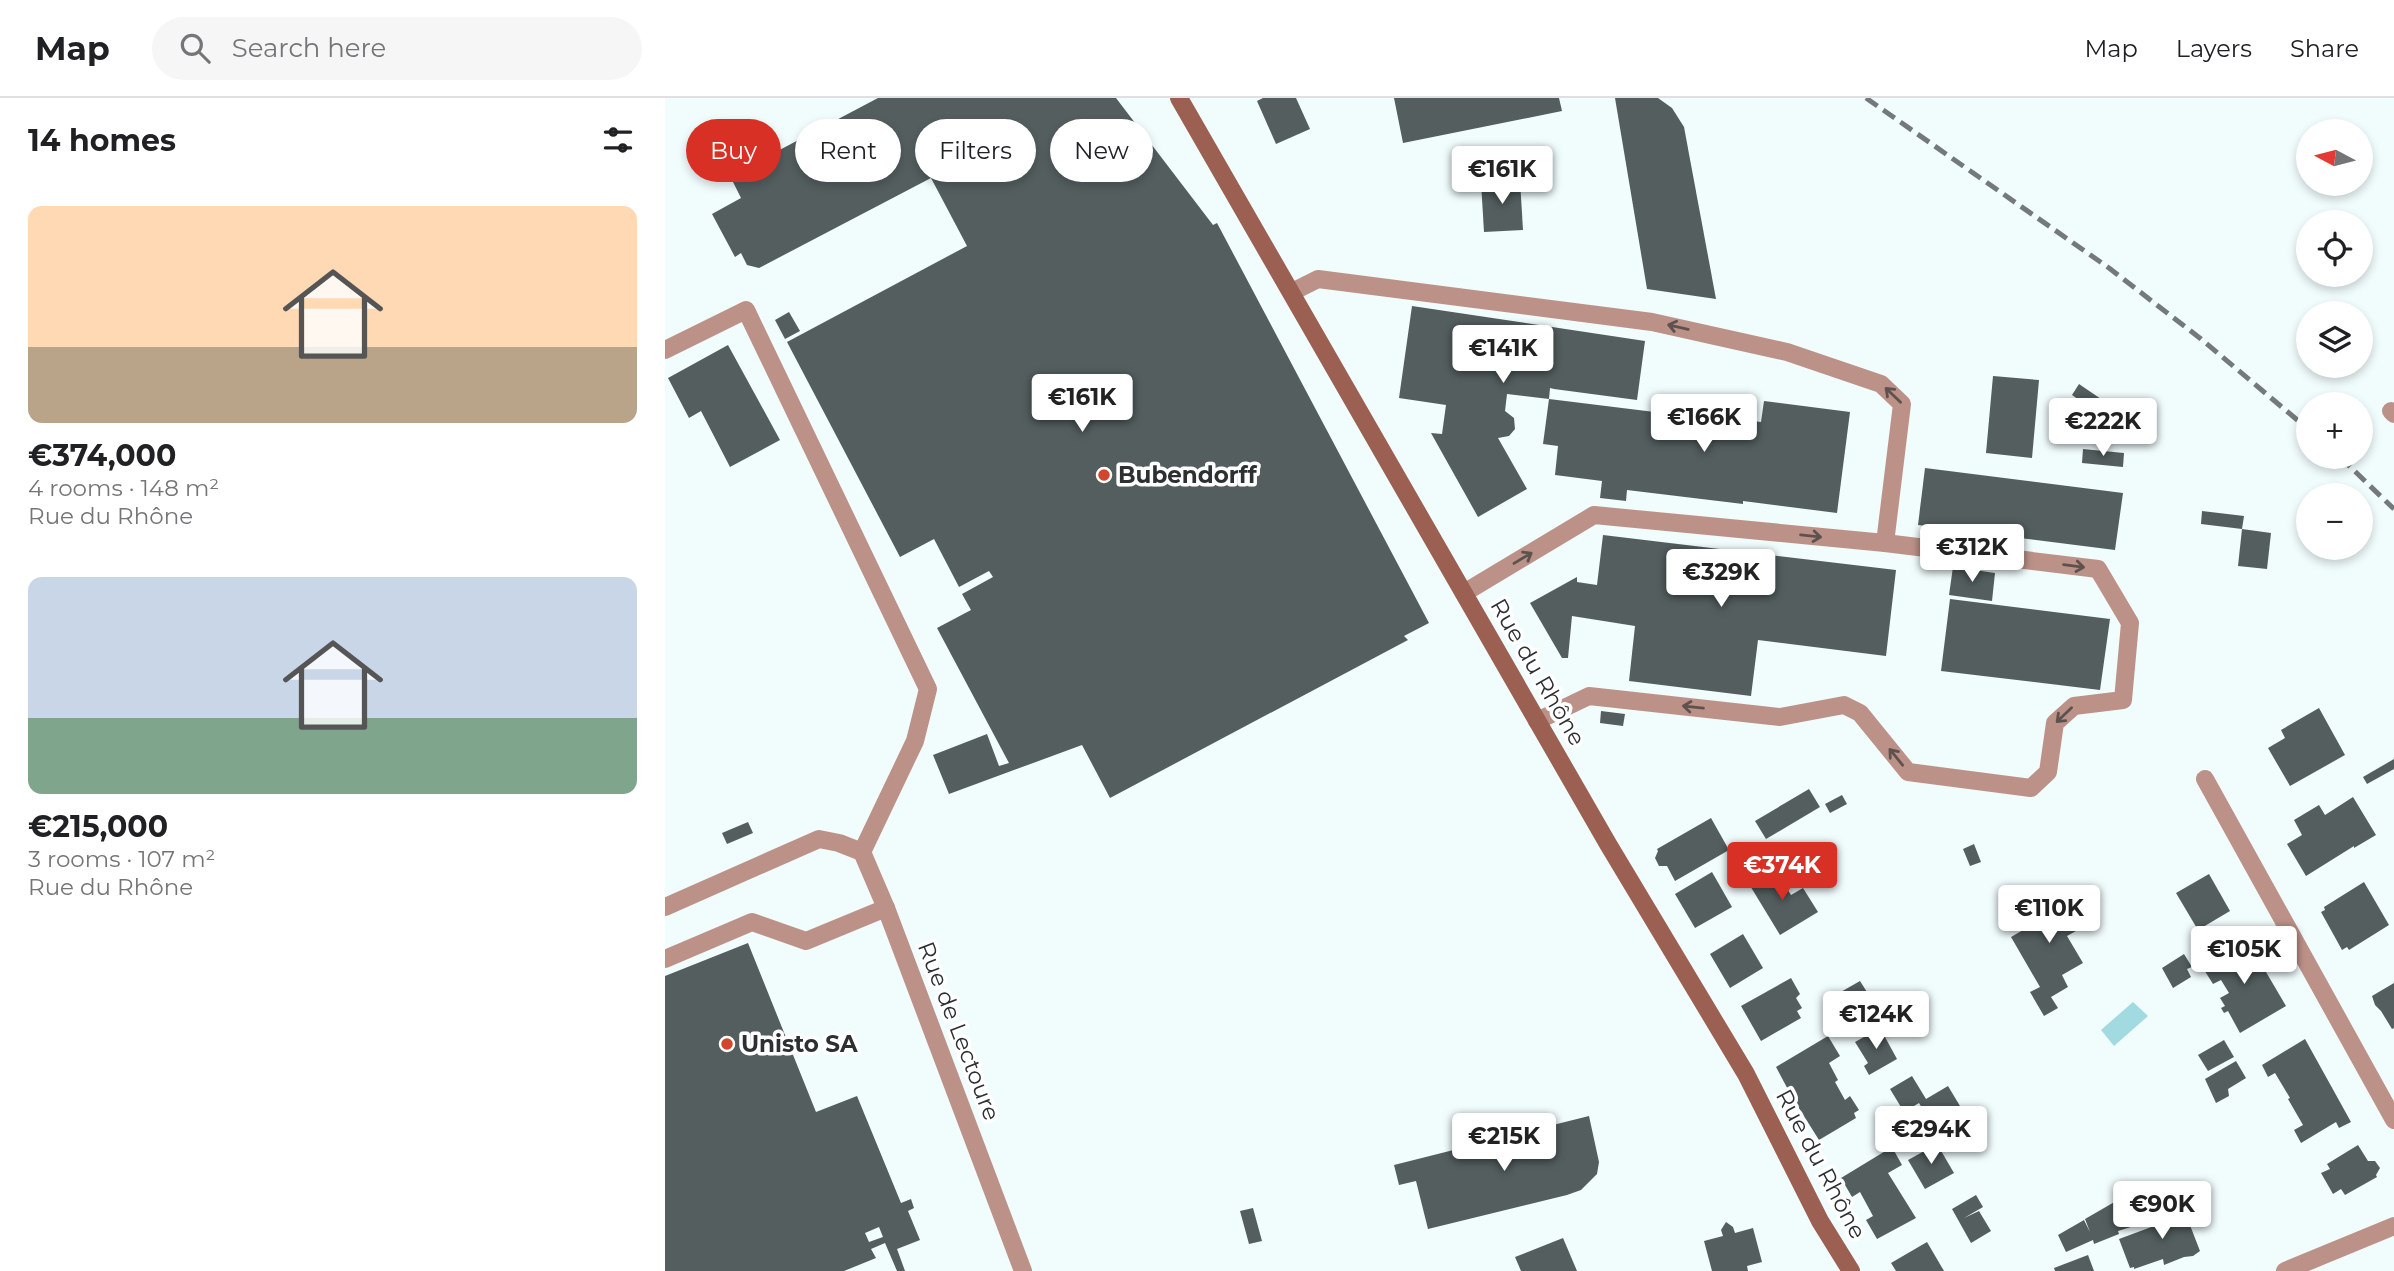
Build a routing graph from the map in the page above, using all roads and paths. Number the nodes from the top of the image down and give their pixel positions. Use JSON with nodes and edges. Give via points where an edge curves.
{"nodes":[{"id":1,"x":1179,"y":98,"type":"edge"},
{"id":2,"x":1292,"y":292,"type":"junction"},
{"id":3,"x":665,"y":350,"type":"edge"},
{"id":4,"x":1885,"y":543,"type":"junction"},
{"id":5,"x":1464,"y":593,"type":"junction"},
{"id":6,"x":1538,"y":721,"type":"junction"},
{"id":7,"x":2205,"y":779,"type":"dead end"},
{"id":8,"x":862,"y":852,"type":"junction"},
{"id":9,"x":665,"y":907,"type":"edge"},
{"id":10,"x":886,"y":908,"type":"junction"},
{"id":11,"x":665,"y":959,"type":"edge"},
{"id":12,"x":2394,"y":1119,"type":"edge"},
{"id":13,"x":2394,"y":1226,"type":"edge"},
{"id":14,"x":1023,"y":1271,"type":"edge"},
{"id":15,"x":1851,"y":1271,"type":"edge"},
{"id":16,"x":2285,"y":1271,"type":"edge"}],
"edges":[{"from":1,"to":2,"type":"street","name":"Rue du Rhône"},
{"from":4,"to":2,"type":"street","one_way":true,"via":[[1902,404],[1881,384],[1787,352],[1652,322],[1318,279]]},
{"from":2,"to":5,"type":"street","name":"Rue du Rhône"},
{"from":3,"to":8,"type":"street","via":[[745,310],[928,689],[915,741]]},
{"from":5,"to":4,"type":"street","one_way":true,"via":[[1594,515]]},
{"from":4,"to":6,"type":"street","one_way":true,"via":[[2098,569],[2130,622],[2123,700],[2074,706],[2055,723],[2048,772],[2031,788],[1908,772],[1860,713],[1844,705],[1780,717],[1589,696]]},
{"from":5,"to":6,"type":"street","name":"Rue du Rhône"},
{"from":6,"to":15,"type":"street","name":"Rue du Rhône","via":[[1746,1074],[1820,1221]]},
{"from":7,"to":12,"type":"street"},
{"from":8,"to":9,"type":"street","via":[[819,839]]},
{"from":8,"to":10,"type":"street","name":"Rue de Lectoure"},
{"from":10,"to":11,"type":"street","via":[[806,941],[752,922]]},
{"from":10,"to":14,"type":"street","name":"Rue de Lectoure"},
{"from":13,"to":16,"type":"street"}]}
